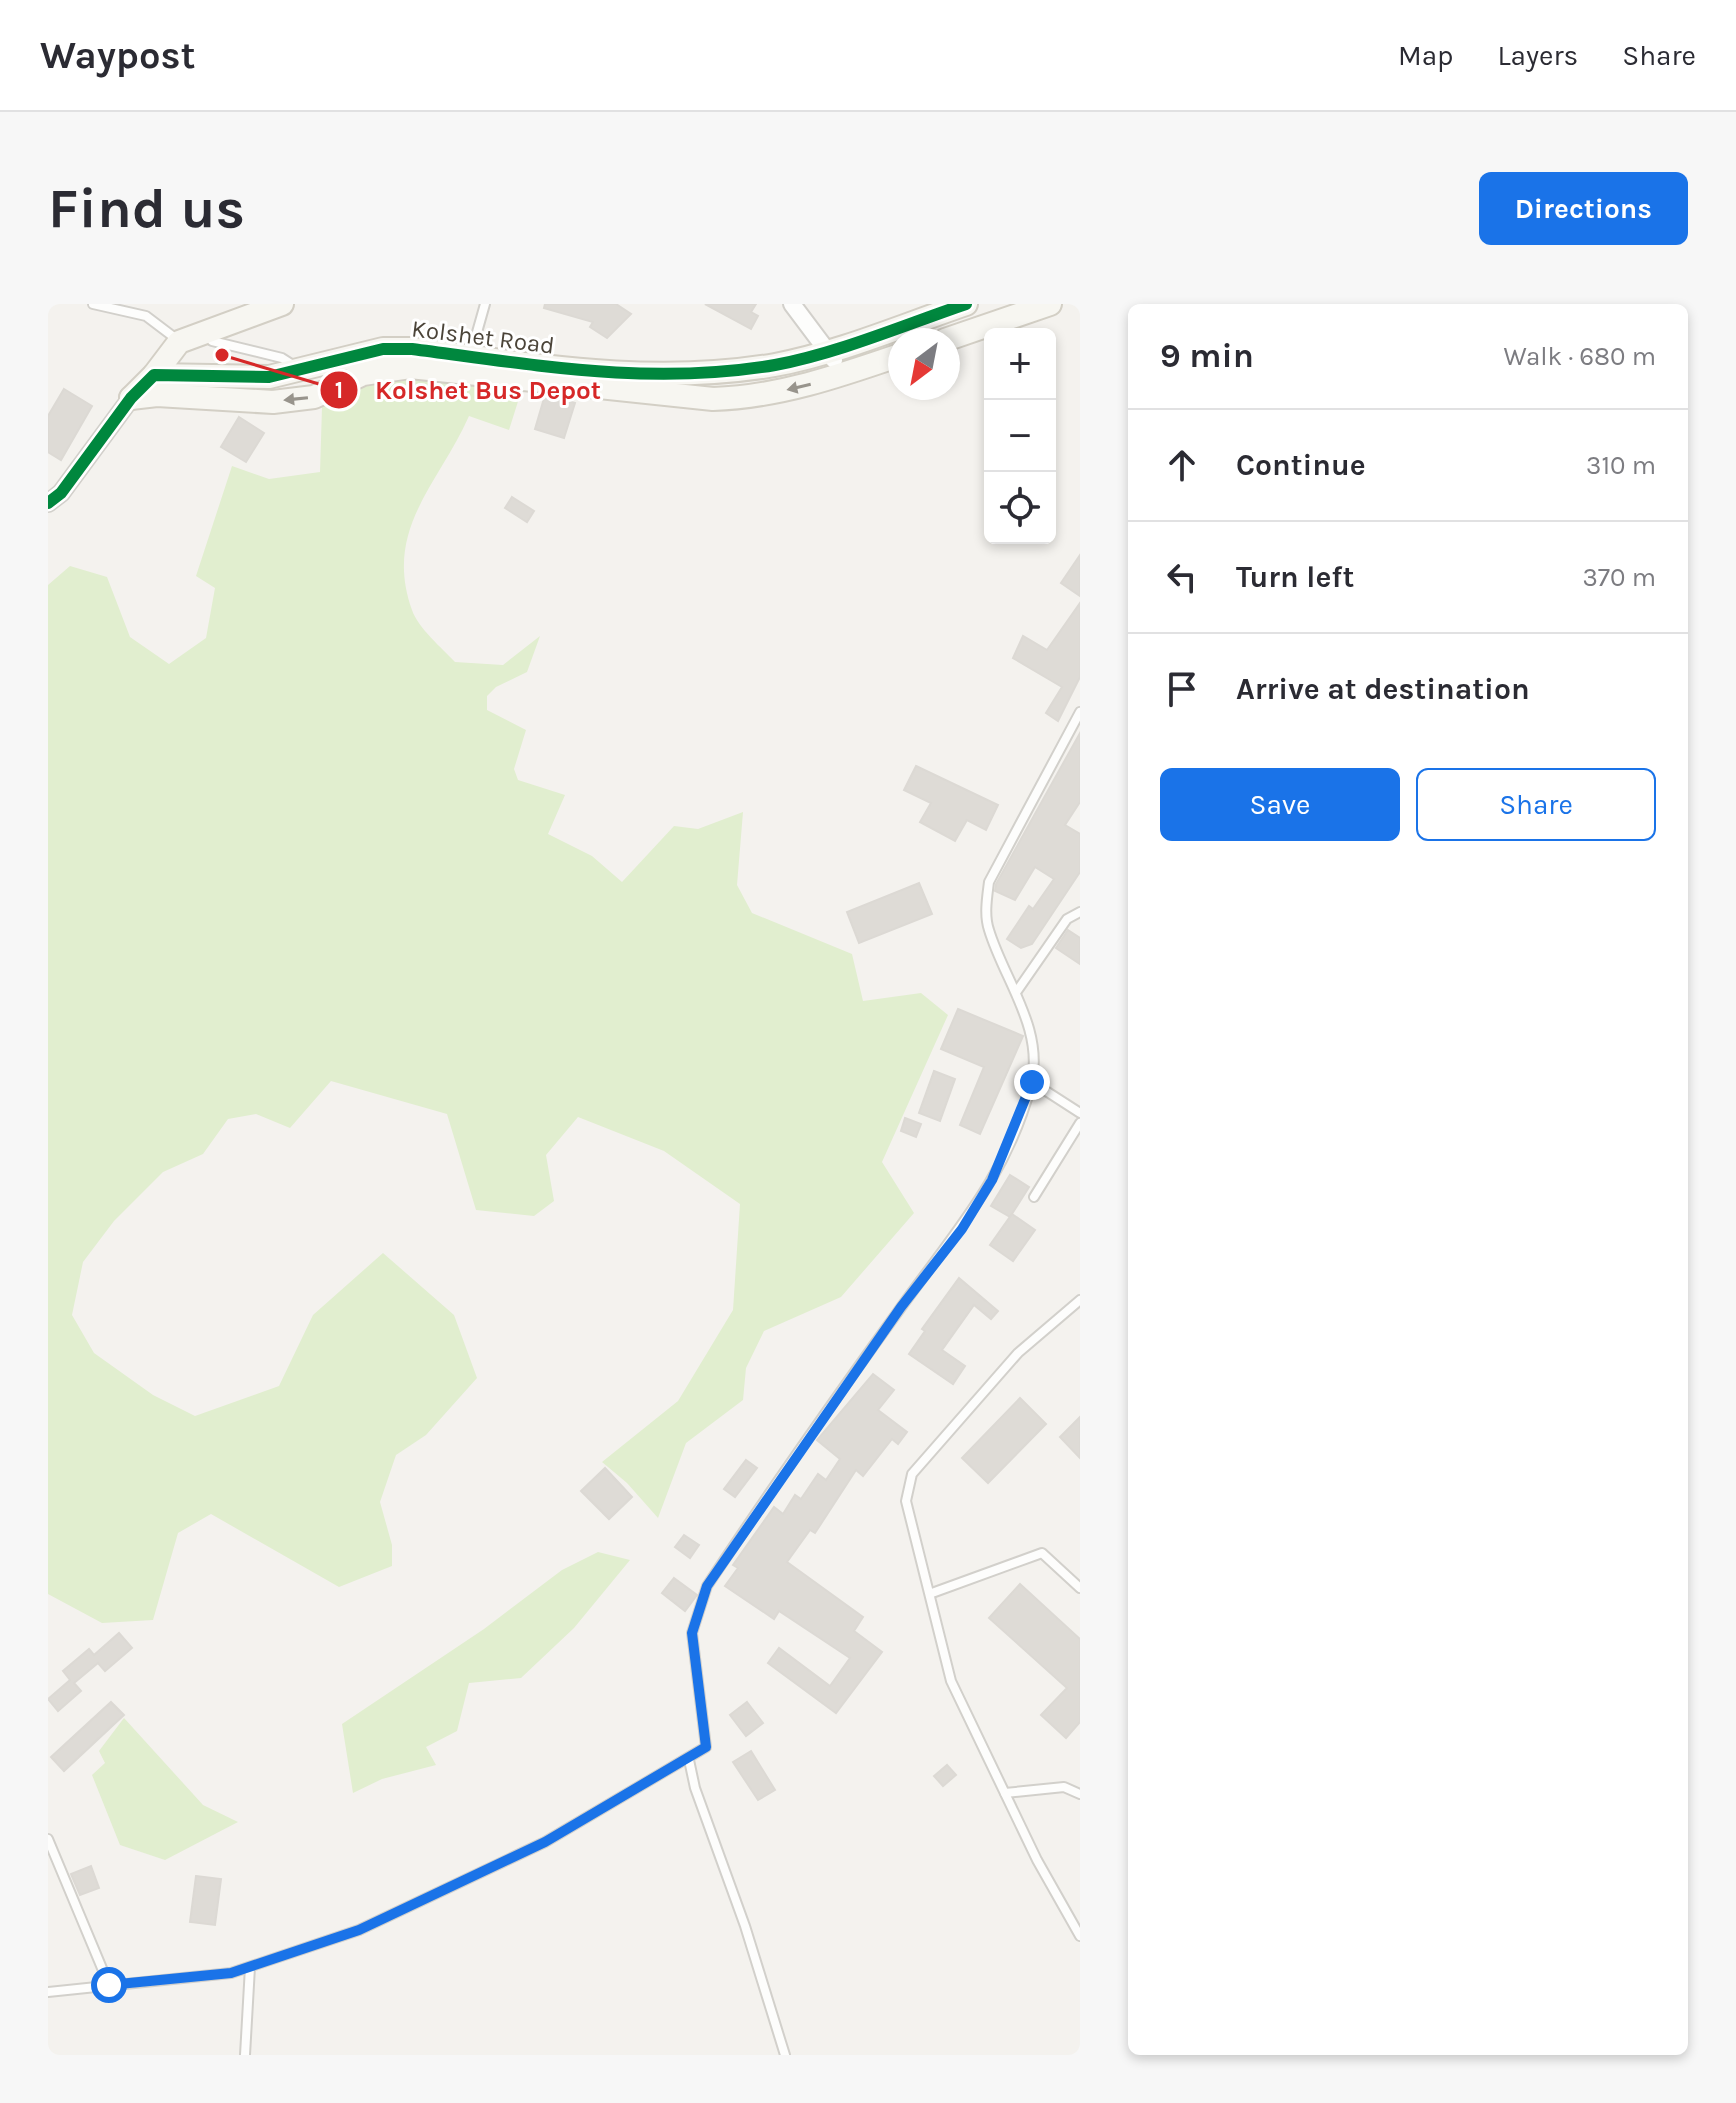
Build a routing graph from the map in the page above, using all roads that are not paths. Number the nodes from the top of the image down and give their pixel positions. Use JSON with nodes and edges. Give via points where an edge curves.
{"nodes":[{"id":1,"x":93,"y":304,"type":"edge"},
{"id":2,"x":282,"y":304,"type":"edge"},
{"id":3,"x":485,"y":304,"type":"edge"},
{"id":4,"x":792,"y":304,"type":"edge"},
{"id":5,"x":966,"y":304,"type":"edge"},
{"id":6,"x":1050,"y":304,"type":"edge"},
{"id":7,"x":211,"y":328,"type":"junction"},
{"id":8,"x":960,"y":335,"type":"edge"},
{"id":9,"x":179,"y":342,"type":"junction"},
{"id":10,"x":828,"y":350,"type":"junction"},
{"id":11,"x":385,"y":358,"type":"junction"},
{"id":12,"x":888,"y":359,"type":"edge"},
{"id":13,"x":469,"y":365,"type":"junction"},
{"id":14,"x":301,"y":370,"type":"junction"},
{"id":15,"x":842,"y":375,"type":"junction"},
{"id":16,"x":664,"y":384,"type":"junction"},
{"id":17,"x":155,"y":385,"type":"junction"},
{"id":18,"x":131,"y":398,"type":"joint"},
{"id":19,"x":48,"y":503,"type":"edge"},
{"id":20,"x":1080,"y":712,"type":"edge"},
{"id":21,"x":1080,"y":912,"type":"edge"},
{"id":22,"x":1017,"y":991,"type":"junction"},
{"id":23,"x":1032,"y":1082,"type":"junction"},
{"id":24,"x":1080,"y":1113,"type":"edge"},
{"id":25,"x":1080,"y":1123,"type":"edge"},
{"id":26,"x":1034,"y":1197,"type":"dead end"},
{"id":27,"x":1080,"y":1300,"type":"edge"},
{"id":28,"x":1080,"y":1588,"type":"edge"},
{"id":29,"x":932,"y":1593,"type":"junction"},
{"id":30,"x":689,"y":1760,"type":"junction"},
{"id":31,"x":1005,"y":1793,"type":"junction"},
{"id":32,"x":1080,"y":1794,"type":"edge"},
{"id":33,"x":48,"y":1839,"type":"edge"},
{"id":34,"x":1080,"y":1936,"type":"edge"},
{"id":35,"x":250,"y":1967,"type":"junction"},
{"id":36,"x":109,"y":1985,"type":"junction"},
{"id":37,"x":48,"y":1992,"type":"edge"},
{"id":38,"x":245,"y":2055,"type":"edge"},
{"id":39,"x":785,"y":2055,"type":"edge"}],
"edges":[{"from":1,"to":9,"type":"lane","via":[[146,316]]},
{"from":2,"to":7,"type":"street"},
{"from":3,"to":13,"type":"lane"},
{"from":4,"to":10,"type":"street"},
{"from":5,"to":10,"type":"street","name":"Kolshet Road"},
{"from":6,"to":8,"type":"street"},
{"from":7,"to":9,"type":"street"},
{"from":7,"to":14,"type":"lane","via":[[212,341],[282,358]]},
{"from":9,"to":17,"type":"street"},
{"from":10,"to":15,"type":"street"},
{"from":10,"to":16,"type":"street","name":"Kolshet Road"},
{"from":11,"to":13,"type":"street","name":"Kolshet Road"},
{"from":11,"to":14,"type":"street","name":"Kolshet Road"},
{"from":11,"to":17,"type":"street","name":"Kolshet Road","one_way":true,"via":[[314,397],[273,402]]},
{"from":12,"to":15,"type":"street","name":"Kolshet Road"},
{"from":13,"to":16,"type":"street","name":"Kolshet Road"},
{"from":14,"to":17,"type":"street","name":"Kolshet Road"},
{"from":15,"to":16,"type":"street","name":"Kolshet Road","one_way":true,"via":[[749,398],[713,399]]},
{"from":17,"to":18,"type":"street"},
{"from":18,"to":19,"type":"street"},
{"from":20,"to":22,"type":"lane","via":[[989,882],[988,929]]},
{"from":21,"to":22,"type":"lane","via":[[1067,919]]},
{"from":22,"to":23,"type":"lane","via":[[1028,1029]]},
{"from":23,"to":24,"type":"lane"},
{"from":23,"to":30,"type":"lane","via":[[992,1180],[962,1229],[892,1319],[707,1586],[692,1633],[706,1747]]},
{"from":25,"to":26,"type":"lane"},
{"from":27,"to":29,"type":"lane","via":[[1018,1353],[912,1474],[906,1501]]},
{"from":28,"to":29,"type":"lane","via":[[1042,1553]]},
{"from":29,"to":31,"type":"lane","via":[[951,1681]]},
{"from":30,"to":35,"type":"lane","via":[[517,1856],[359,1930]]},
{"from":30,"to":39,"type":"lane"},
{"from":31,"to":32,"type":"lane","via":[[1064,1787]]},
{"from":31,"to":34,"type":"lane"},
{"from":33,"to":36,"type":"lane"},
{"from":35,"to":36,"type":"lane"},
{"from":35,"to":38,"type":"lane"},
{"from":36,"to":37,"type":"lane"}]}
